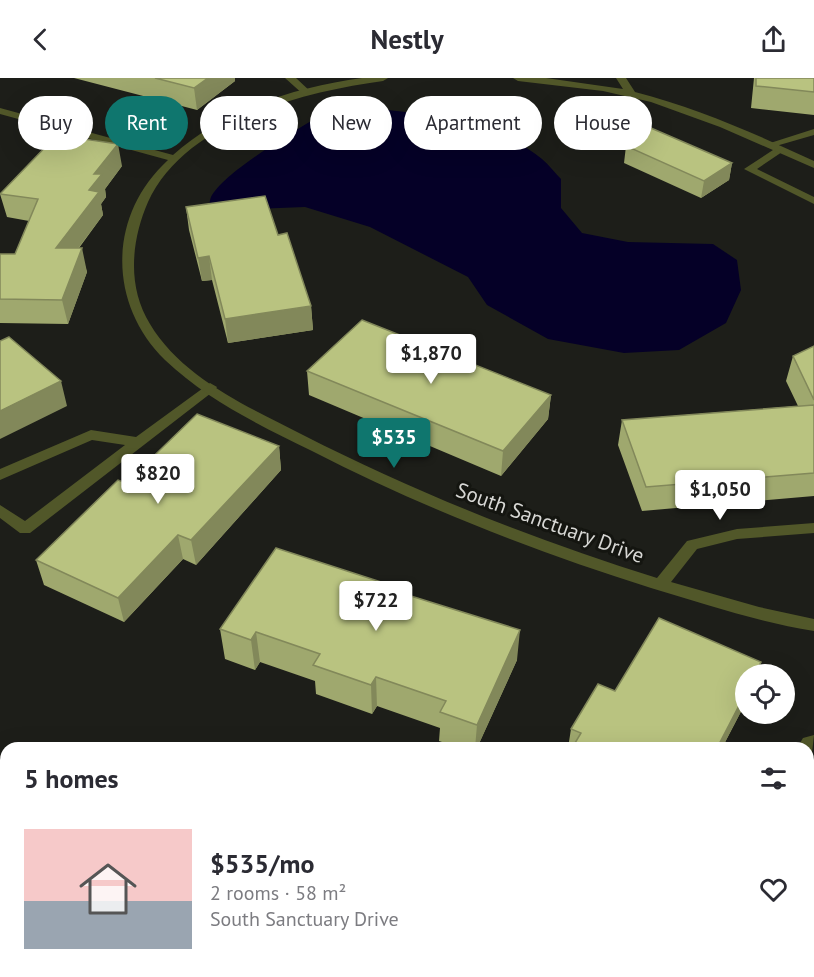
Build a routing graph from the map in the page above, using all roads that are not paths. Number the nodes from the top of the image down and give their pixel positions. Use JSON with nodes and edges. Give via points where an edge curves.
{"nodes":[{"id":1,"x":290,"y":78,"type":"edge"},
{"id":2,"x":383,"y":78,"type":"edge"},
{"id":3,"x":518,"y":78,"type":"edge"},
{"id":4,"x":581,"y":78,"type":"edge"},
{"id":5,"x":621,"y":78,"type":"edge"},
{"id":6,"x":565,"y":83,"type":"junction"},
{"id":7,"x":307,"y":93,"type":"junction"},
{"id":8,"x":631,"y":94,"type":"junction"},
{"id":9,"x":0,"y":111,"type":"edge"},
{"id":10,"x":814,"y":132,"type":"edge"},
{"id":11,"x":769,"y":145,"type":"junction"},
{"id":12,"x":780,"y":150,"type":"junction"},
{"id":13,"x":175,"y":159,"type":"junction"},
{"id":14,"x":814,"y":165,"type":"edge"},
{"id":15,"x":814,"y":201,"type":"edge"},
{"id":16,"x":210,"y":387,"type":"junction"},
{"id":17,"x":138,"y":442,"type":"junction"},
{"id":18,"x":0,"y":476,"type":"edge"},
{"id":19,"x":0,"y":510,"type":"edge"},
{"id":20,"x":814,"y":528,"type":"edge"},
{"id":21,"x":661,"y":584,"type":"junction"},
{"id":22,"x":814,"y":625,"type":"edge"}],
"edges":[{"from":1,"to":7,"type":"street"},
{"from":2,"to":7,"type":"street","name":"South Sanctuary Drive"},
{"from":3,"to":6,"type":"street"},
{"from":4,"to":6,"type":"street"},
{"from":5,"to":8,"type":"street"},
{"from":6,"to":8,"type":"street"},
{"from":7,"to":13,"type":"street","name":"South Sanctuary Drive","via":[[238,117],[200,138]]},
{"from":8,"to":11,"type":"street","via":[[695,113]]},
{"from":9,"to":13,"type":"street"},
{"from":10,"to":11,"type":"street"},
{"from":11,"to":12,"type":"street"},
{"from":12,"to":14,"type":"street"},
{"from":12,"to":15,"type":"street","via":[[749,169]]},
{"from":13,"to":16,"type":"street","name":"South Sanctuary Drive","via":[[155,181],[141,205],[129,238],[126,273],[132,301],[155,340]]},
{"from":16,"to":17,"type":"street"},
{"from":16,"to":21,"type":"street","name":"South Sanctuary Drive","via":[[258,418],[379,480],[496,530]]},
{"from":17,"to":18,"type":"street","via":[[91,435]]},
{"from":17,"to":19,"type":"street","via":[[25,529]]},
{"from":20,"to":21,"type":"street","via":[[737,534],[692,545]]},
{"from":21,"to":22,"type":"street","name":"South Sanctuary Drive"}]}
